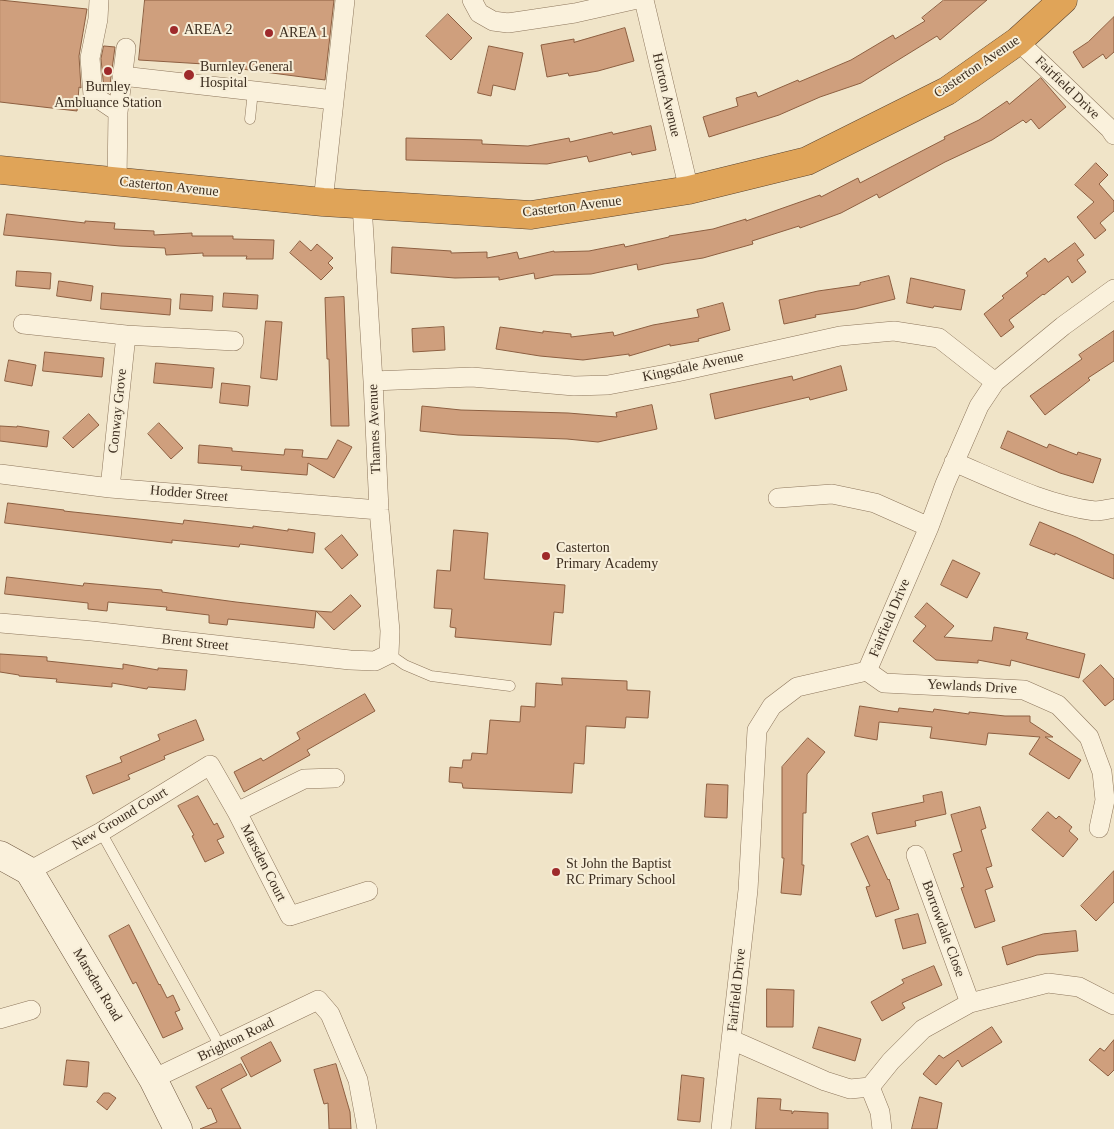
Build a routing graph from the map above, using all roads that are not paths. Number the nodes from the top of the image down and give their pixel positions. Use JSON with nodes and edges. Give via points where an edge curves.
{"nodes":[{"id":1,"x":99,"y":0,"type":"edge"},
{"id":2,"x":345,"y":0,"type":"edge"},
{"id":3,"x":472,"y":0,"type":"edge"},
{"id":4,"x":633,"y":0,"type":"edge"},
{"id":5,"x":644,"y":0,"type":"edge"},
{"id":6,"x":1063,"y":0,"type":"edge"},
{"id":7,"x":1018,"y":41,"type":"junction"},
{"id":8,"x":126,"y":48,"type":"dead end"},
{"id":9,"x":122,"y":76,"type":"junction"},
{"id":10,"x":253,"y":91,"type":"junction"},
{"id":11,"x":334,"y":100,"type":"junction"},
{"id":12,"x":118,"y":112,"type":"junction"},
{"id":13,"x":250,"y":119,"type":"dead end"},
{"id":14,"x":1114,"y":135,"type":"edge"},
{"id":15,"x":0,"y":170,"type":"edge"},
{"id":16,"x":117,"y":182,"type":"junction"},
{"id":17,"x":689,"y":190,"type":"junction"},
{"id":18,"x":323,"y":202,"type":"junction"},
{"id":19,"x":362,"y":205,"type":"junction"},
{"id":20,"x":1114,"y":289,"type":"edge"},
{"id":21,"x":23,"y":324,"type":"dead end"},
{"id":22,"x":126,"y":335,"type":"junction"},
{"id":23,"x":234,"y":341,"type":"dead end"},
{"id":24,"x":373,"y":381,"type":"junction"},
{"id":25,"x":995,"y":382,"type":"junction"},
{"id":26,"x":954,"y":462,"type":"junction"},
{"id":27,"x":0,"y":474,"type":"edge"},
{"id":28,"x":110,"y":488,"type":"junction"},
{"id":29,"x":778,"y":498,"type":"dead end"},
{"id":30,"x":1114,"y":508,"type":"edge"},
{"id":31,"x":379,"y":510,"type":"junction"},
{"id":32,"x":929,"y":527,"type":"junction"},
{"id":33,"x":0,"y":623,"type":"edge"},
{"id":34,"x":389,"y":654,"type":"junction"},
{"id":35,"x":867,"y":671,"type":"junction"},
{"id":36,"x":510,"y":686,"type":"dead end"},
{"id":37,"x":210,"y":765,"type":"joint"},
{"id":38,"x":335,"y":778,"type":"dead end"},
{"id":39,"x":237,"y":812,"type":"junction"},
{"id":40,"x":1099,"y":828,"type":"dead end"},
{"id":41,"x":101,"y":832,"type":"junction"},
{"id":42,"x":0,"y":855,"type":"edge"},
{"id":43,"x":916,"y":855,"type":"dead end"},
{"id":44,"x":28,"y":871,"type":"junction"},
{"id":45,"x":368,"y":891,"type":"dead end"},
{"id":46,"x":970,"y":1003,"type":"junction"},
{"id":47,"x":1114,"y":1005,"type":"edge"},
{"id":48,"x":31,"y":1010,"type":"dead end"},
{"id":49,"x":0,"y":1020,"type":"edge"},
{"id":50,"x":732,"y":1040,"type":"junction"},
{"id":51,"x":218,"y":1048,"type":"junction"},
{"id":52,"x":153,"y":1080,"type":"junction"},
{"id":53,"x":870,"y":1087,"type":"junction"},
{"id":54,"x":178,"y":1129,"type":"edge"},
{"id":55,"x":367,"y":1129,"type":"edge"},
{"id":56,"x":721,"y":1129,"type":"edge"},
{"id":57,"x":882,"y":1129,"type":"edge"}],
"edges":[{"from":1,"to":12,"type":"street","via":[[90,58],[94,95]]},
{"from":2,"to":11,"type":"street"},
{"from":3,"to":4,"type":"street","via":[[479,13],[493,21],[508,23]]},
{"from":5,"to":17,"type":"street","name":"Horton Avenue"},
{"from":6,"to":7,"type":"highway","name":"Casterton Avenue"},
{"from":7,"to":14,"type":"street","name":"Fairfield Drive"},
{"from":7,"to":17,"type":"highway","name":"Casterton Avenue","via":[[947,91],[807,161]]},
{"from":8,"to":9,"type":"street"},
{"from":9,"to":10,"type":"street"},
{"from":9,"to":12,"type":"street"},
{"from":10,"to":11,"type":"street"},
{"from":10,"to":13,"type":"lane"},
{"from":11,"to":18,"type":"street"},
{"from":12,"to":16,"type":"street"},
{"from":15,"to":16,"type":"highway","name":"Casterton Avenue"},
{"from":16,"to":18,"type":"highway","name":"Casterton Avenue"},
{"from":17,"to":19,"type":"highway","name":"Casterton Avenue","via":[[532,215]]},
{"from":18,"to":19,"type":"highway","name":"Casterton Avenue"},
{"from":19,"to":24,"type":"street","name":"Thames Avenue"},
{"from":20,"to":25,"type":"street","name":"Fairfield Drive"},
{"from":21,"to":22,"type":"street"},
{"from":22,"to":23,"type":"street"},
{"from":22,"to":28,"type":"street","name":"Conway Grove"},
{"from":24,"to":25,"type":"street","name":"Kingsdale Avenue","via":[[472,377],[574,386],[608,385],[840,336],[894,332],[939,338]]},
{"from":24,"to":31,"type":"street","name":"Thames Avenue"},
{"from":25,"to":26,"type":"street","name":"Fairfield Drive","via":[[979,406]]},
{"from":26,"to":30,"type":"street","via":[[1060,503],[1096,511]]},
{"from":26,"to":32,"type":"street","name":"Fairfield Drive"},
{"from":27,"to":28,"type":"street","name":"Hodder Street"},
{"from":28,"to":31,"type":"street","name":"Hodder Street"},
{"from":29,"to":32,"type":"street","via":[[832,494],[875,503]]},
{"from":31,"to":34,"type":"street","name":"Thames Avenue","via":[[390,631]]},
{"from":32,"to":35,"type":"street","name":"Fairfield Drive"},
{"from":33,"to":34,"type":"street","name":"Brent Street","via":[[350,660],[375,661]]},
{"from":34,"to":36,"type":"lane","via":[[410,668],[431,676]]},
{"from":35,"to":40,"type":"street","name":"Yewlands Drive","via":[[884,683],[1024,690],[1058,705],[1089,737],[1102,772],[1105,800]]},
{"from":35,"to":50,"type":"street","name":"Fairfield Drive","via":[[797,687],[772,706],[757,730],[748,890]]},
{"from":37,"to":39,"type":"street","name":"Marsden Court"},
{"from":37,"to":41,"type":"street","name":"New Ground Court"},
{"from":38,"to":39,"type":"street","via":[[304,779]]},
{"from":39,"to":45,"type":"street","name":"Marsden Court","via":[[290,916]]},
{"from":41,"to":44,"type":"street","name":"New Ground Court"},
{"from":41,"to":51,"type":"lane","via":[[215,1037]]},
{"from":42,"to":44,"type":"street","name":"Marsden Road"},
{"from":43,"to":46,"type":"street","name":"Borrowdale Close"},
{"from":44,"to":52,"type":"street","name":"Marsden Road"},
{"from":46,"to":47,"type":"street","via":[[1048,983],[1079,987]]},
{"from":46,"to":53,"type":"street","via":[[922,1029]]},
{"from":48,"to":49,"type":"street"},
{"from":50,"to":53,"type":"street","via":[[825,1081],[850,1089]]},
{"from":50,"to":56,"type":"street","name":"Fairfield Drive"},
{"from":51,"to":52,"type":"street","name":"Brighton Road"},
{"from":51,"to":55,"type":"street","name":"Brighton Road","via":[[318,1000],[330,1014],[358,1080]]},
{"from":52,"to":54,"type":"street","name":"Marsden Road"},
{"from":53,"to":57,"type":"street","via":[[880,1112]]}]}
